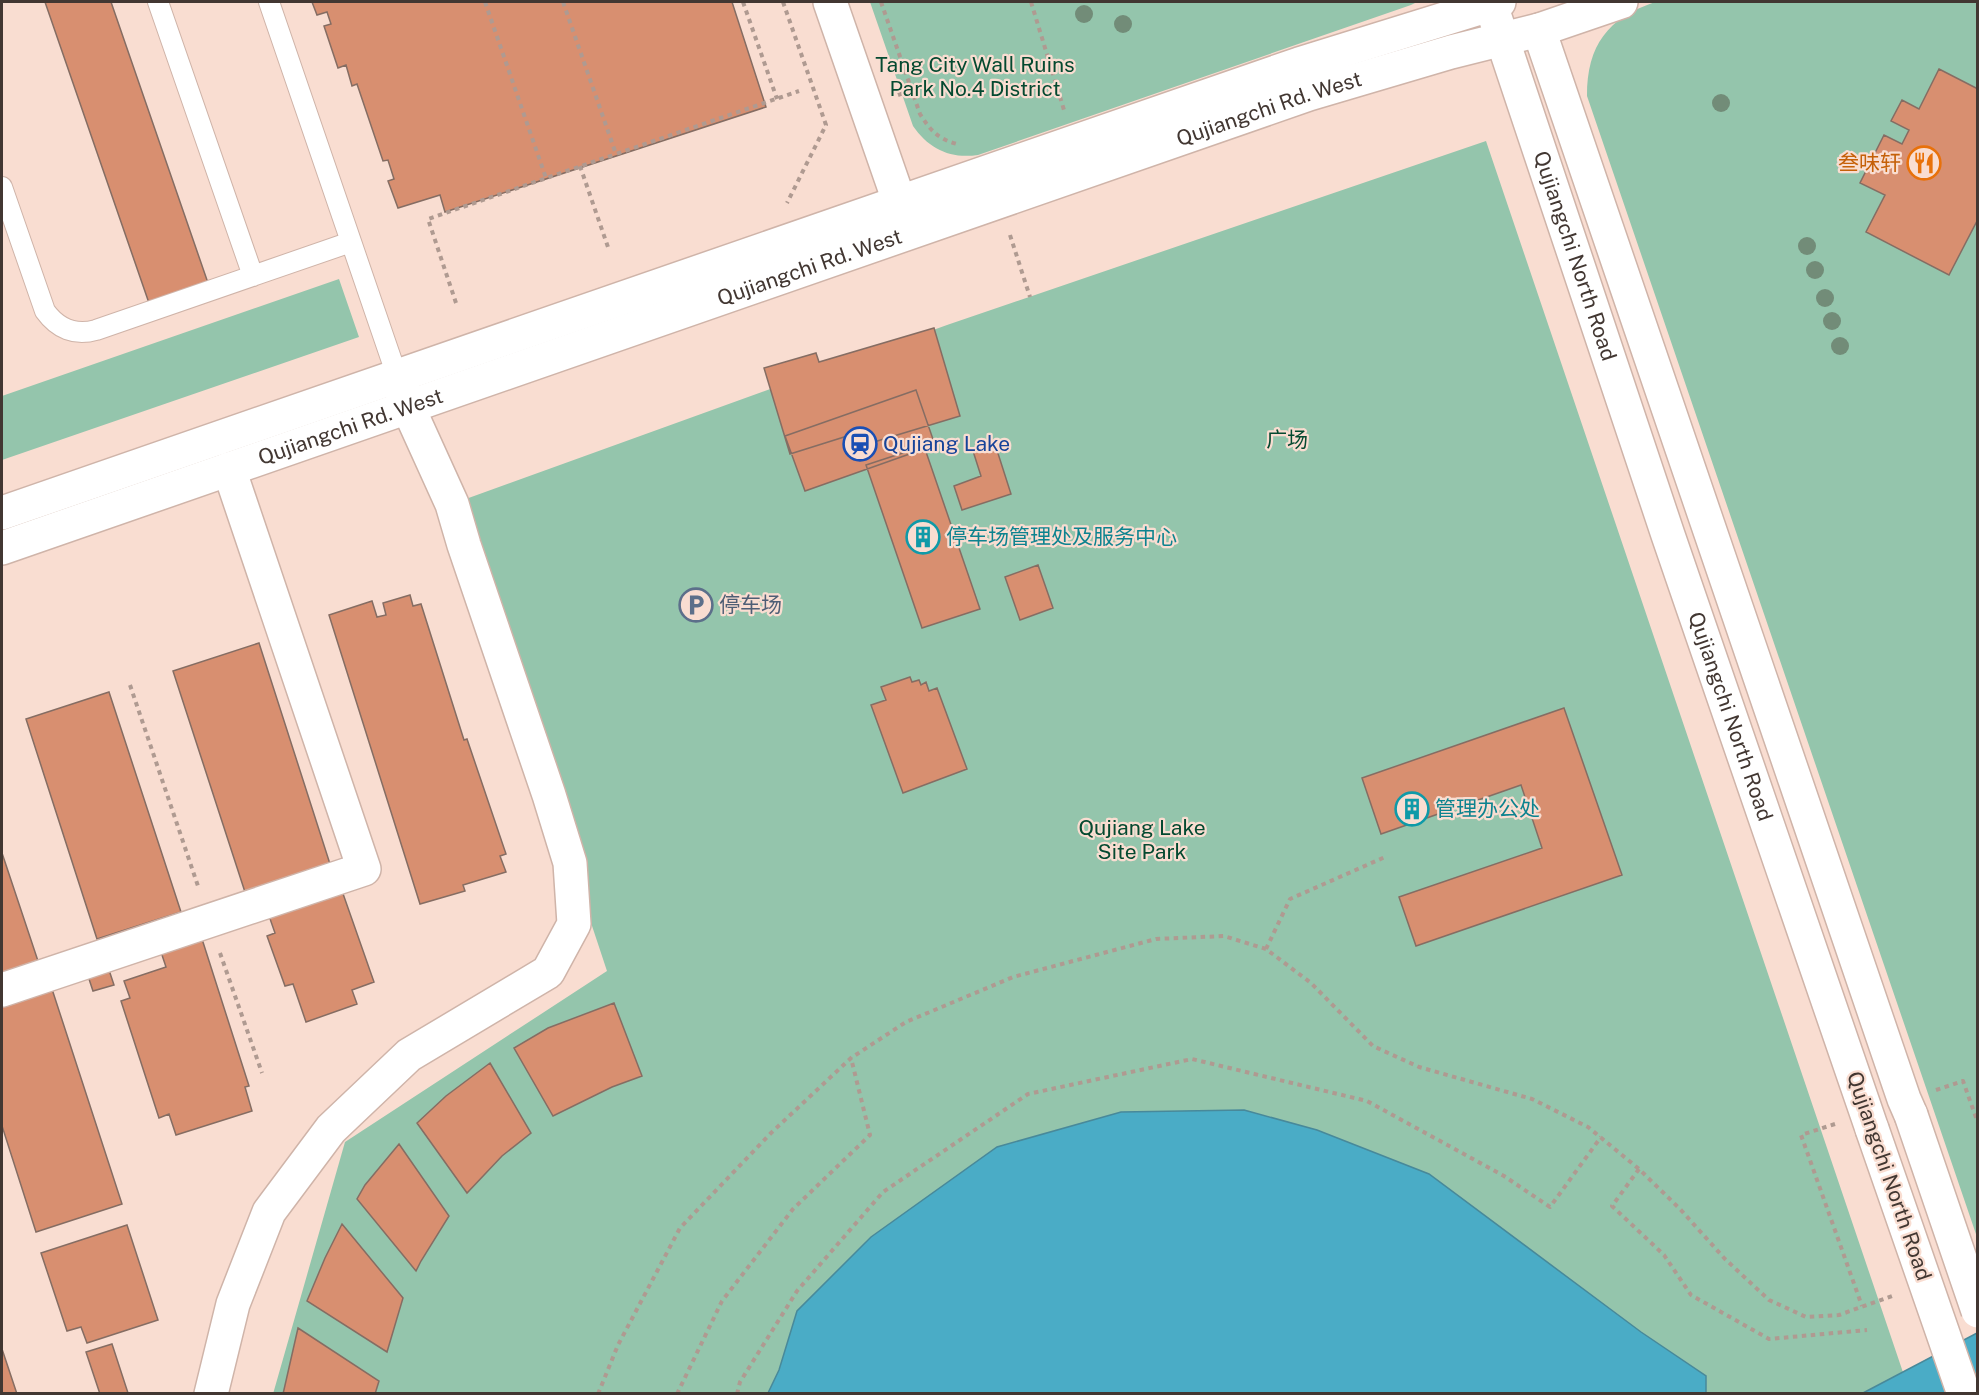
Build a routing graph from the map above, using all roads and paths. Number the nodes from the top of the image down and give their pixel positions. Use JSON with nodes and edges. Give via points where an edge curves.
{"nodes":[{"id":1,"x":158,"y":2,"type":"edge"},
{"id":2,"x":269,"y":2,"type":"edge"},
{"id":3,"x":485,"y":2,"type":"edge"},
{"id":4,"x":563,"y":2,"type":"edge"},
{"id":5,"x":744,"y":2,"type":"edge"},
{"id":6,"x":783,"y":2,"type":"edge"},
{"id":7,"x":830,"y":2,"type":"edge"},
{"id":8,"x":881,"y":2,"type":"edge"},
{"id":9,"x":1031,"y":2,"type":"edge"},
{"id":10,"x":1493,"y":2,"type":"edge"},
{"id":11,"x":1621,"y":2,"type":"edge"},
{"id":12,"x":1539,"y":30,"type":"junction"},
{"id":13,"x":1501,"y":39,"type":"junction"},
{"id":14,"x":799,"y":91,"type":"dead end"},
{"id":15,"x":777,"y":99,"type":"junction"},
{"id":16,"x":1066,"y":113,"type":"dead end"},
{"id":17,"x":961,"y":145,"type":"dead end"},
{"id":18,"x":616,"y":154,"type":"junction"},
{"id":19,"x":580,"y":166,"type":"junction"},
{"id":20,"x":546,"y":178,"type":"junction"},
{"id":21,"x":2,"y":187,"type":"edge"},
{"id":22,"x":899,"y":202,"type":"junction"},
{"id":23,"x":777,"y":206,"type":"dead end"},
{"id":24,"x":910,"y":233,"type":"junction"},
{"id":25,"x":351,"y":242,"type":"junction"},
{"id":26,"x":609,"y":250,"type":"dead end"},
{"id":27,"x":253,"y":276,"type":"junction"},
{"id":28,"x":456,"y":303,"type":"dead end"},
{"id":29,"x":397,"y":376,"type":"junction"},
{"id":30,"x":408,"y":407,"type":"junction"},
{"id":31,"x":229,"y":469,"type":"junction"},
{"id":32,"x":2,"y":513,"type":"edge"},
{"id":33,"x":2,"y":548,"type":"edge"},
{"id":34,"x":130,"y":685,"type":"dead end"},
{"id":35,"x":1385,"y":857,"type":"dead end"},
{"id":36,"x":209,"y":921,"type":"junction"},
{"id":37,"x":1266,"y":949,"type":"junction"},
{"id":38,"x":2,"y":990,"type":"edge"},
{"id":39,"x":851,"y":1058,"type":"junction"},
{"id":40,"x":262,"y":1073,"type":"dead end"},
{"id":41,"x":1907,"y":1107,"type":"junction"},
{"id":42,"x":1870,"y":1121,"type":"junction"},
{"id":43,"x":1977,"y":1123,"type":"edge"},
{"id":44,"x":1600,"y":1137,"type":"junction"},
{"id":45,"x":1639,"y":1169,"type":"junction"},
{"id":46,"x":1904,"y":1292,"type":"dead end"},
{"id":47,"x":1863,"y":1306,"type":"junction"},
{"id":48,"x":1977,"y":1311,"type":"edge"},
{"id":49,"x":1867,"y":1330,"type":"dead end"},
{"id":50,"x":211,"y":1394,"type":"edge"},
{"id":51,"x":598,"y":1394,"type":"edge"},
{"id":52,"x":677,"y":1394,"type":"edge"},
{"id":53,"x":737,"y":1394,"type":"edge"},
{"id":54,"x":1964,"y":1394,"type":"edge"}],
"edges":[{"from":1,"to":27,"type":"lane"},
{"from":2,"to":25,"type":"lane"},
{"from":3,"to":20,"type":"path"},
{"from":4,"to":18,"type":"path"},
{"from":5,"to":15,"type":"path"},
{"from":6,"to":23,"type":"path","via":[[826,125],[788,202]]},
{"from":7,"to":22,"type":"street"},
{"from":8,"to":17,"type":"path","via":[[920,114],[930,130]]},
{"from":9,"to":16,"type":"path"},
{"from":10,"to":13,"type":"street","name":"Qujiangchi North Road"},
{"from":10,"to":22,"type":"street","name":"Qujiangchi Rd. West","via":[[1299,64]]},
{"from":11,"to":12,"type":"street","name":"Qujiangchi Rd. West"},
{"from":12,"to":13,"type":"street","name":"Qujiangchi Rd. West"},
{"from":12,"to":41,"type":"street","name":"Qujiangchi North Road"},
{"from":13,"to":24,"type":"street","name":"Qujiangchi Rd. West","via":[[1309,94]]},
{"from":13,"to":42,"type":"street","name":"Qujiangchi North Road"},
{"from":14,"to":15,"type":"path"},
{"from":15,"to":18,"type":"path"},
{"from":18,"to":19,"type":"path"},
{"from":19,"to":20,"type":"path"},
{"from":19,"to":26,"type":"path"},
{"from":20,"to":28,"type":"path","via":[[428,219]]},
{"from":21,"to":27,"type":"lane","via":[[42,304],[50,318],[63,328],[88,332]]},
{"from":22,"to":24,"type":"street"},
{"from":22,"to":29,"type":"street","name":"Qujiangchi Rd. West"},
{"from":24,"to":30,"type":"street","name":"Qujiangchi Rd. West"},
{"from":25,"to":27,"type":"lane"},
{"from":25,"to":29,"type":"lane"},
{"from":29,"to":30,"type":"street"},
{"from":29,"to":32,"type":"street","name":"Qujiangchi Rd. West"},
{"from":30,"to":31,"type":"street","name":"Qujiangchi Rd. West"},
{"from":30,"to":50,"type":"street","via":[[452,504],[549,795],[570,863],[574,924],[548,972],[408,1055],[331,1129],[269,1212],[233,1304]]},
{"from":31,"to":33,"type":"street","name":"Qujiangchi Rd. West"},
{"from":31,"to":36,"type":"street","via":[[364,869]]},
{"from":34,"to":36,"type":"path"},
{"from":35,"to":37,"type":"path","via":[[1290,899]]},
{"from":36,"to":38,"type":"street"},
{"from":36,"to":40,"type":"path"},
{"from":37,"to":39,"type":"path","via":[[1224,936],[1156,939],[1096,954],[1013,977],[906,1022]]},
{"from":37,"to":44,"type":"path","via":[[1311,982],[1373,1046],[1419,1067],[1532,1099]]},
{"from":39,"to":51,"type":"path","via":[[771,1133],[680,1228],[618,1345]]},
{"from":39,"to":52,"type":"path","via":[[870,1135],[793,1209],[722,1301]]},
{"from":41,"to":43,"type":"path","via":[[1963,1081]]},
{"from":41,"to":48,"type":"street","name":"Qujiangchi North Road","bridge":true},
{"from":42,"to":47,"type":"path","via":[[1801,1135]]},
{"from":42,"to":54,"type":"street","name":"Qujiangchi North Road","bridge":true},
{"from":44,"to":45,"type":"path"},
{"from":44,"to":53,"type":"path","via":[[1550,1208],[1504,1176],[1367,1101],[1192,1059],[1028,1094],[883,1192],[797,1291],[740,1382]]},
{"from":45,"to":47,"type":"path","via":[[1770,1300],[1806,1317],[1839,1315]]},
{"from":45,"to":49,"type":"path","via":[[1612,1206],[1664,1255],[1691,1295],[1769,1339]]},
{"from":46,"to":47,"type":"path"}]}
